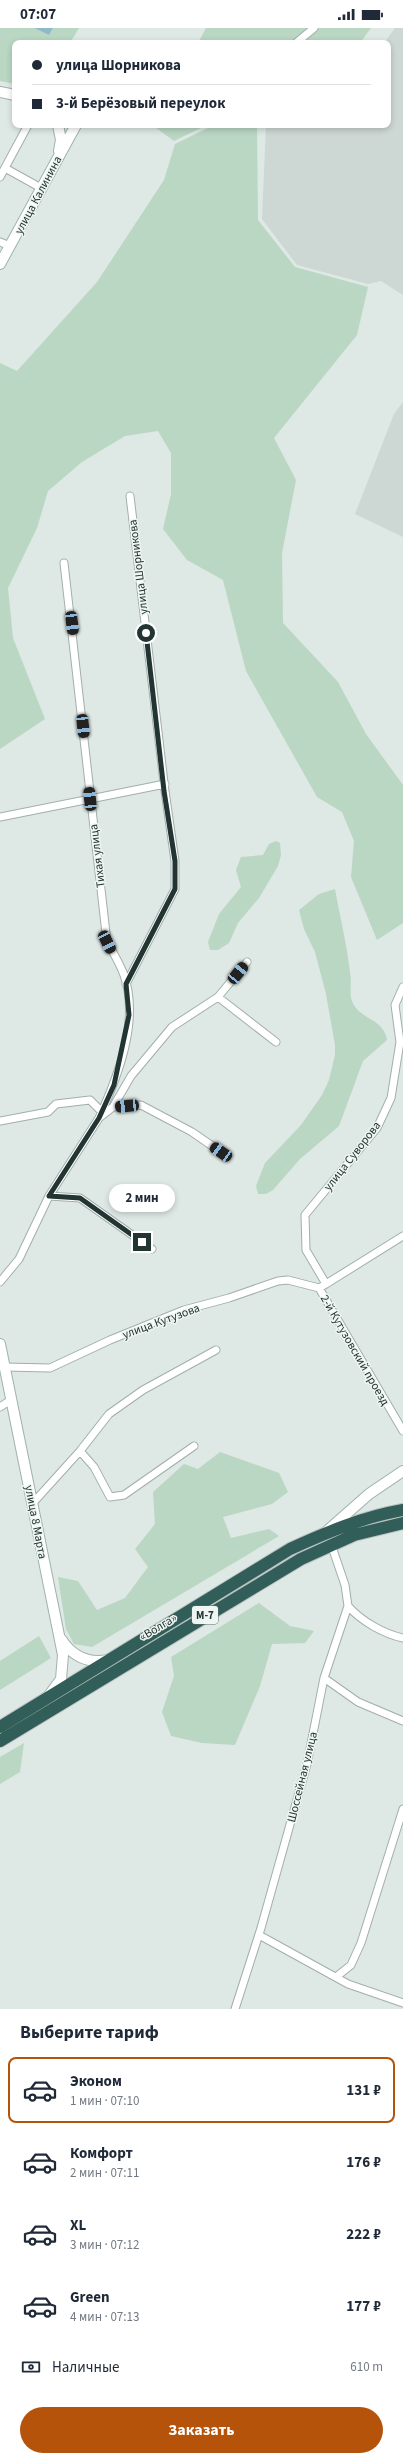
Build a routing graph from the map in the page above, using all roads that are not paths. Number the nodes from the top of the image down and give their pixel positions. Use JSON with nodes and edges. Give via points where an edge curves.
{"nodes":[{"id":1,"x":314,"y":28,"type":"edge"},
{"id":2,"x":300,"y":40,"type":"edge"},
{"id":3,"x":0,"y":92,"type":"edge"},
{"id":4,"x":12,"y":94,"type":"edge"},
{"id":5,"x":26,"y":128,"type":"edge"},
{"id":6,"x":59,"y":128,"type":"edge"},
{"id":7,"x":74,"y":128,"type":"edge"},
{"id":8,"x":59,"y":155,"type":"junction"},
{"id":9,"x":4,"y":168,"type":"junction"},
{"id":10,"x":0,"y":177,"type":"edge"},
{"id":11,"x":41,"y":188,"type":"junction"},
{"id":12,"x":0,"y":242,"type":"edge"},
{"id":13,"x":10,"y":246,"type":"junction"},
{"id":14,"x":0,"y":264,"type":"edge"},
{"id":15,"x":130,"y":496,"type":"dead end"},
{"id":16,"x":64,"y":563,"type":"dead end"},
{"id":17,"x":165,"y":784,"type":"junction"},
{"id":18,"x":90,"y":799,"type":"junction"},
{"id":19,"x":0,"y":817,"type":"edge"},
{"id":20,"x":247,"y":962,"type":"dead end"},
{"id":21,"x":126,"y":984,"type":"junction"},
{"id":22,"x":403,"y":987,"type":"edge"},
{"id":23,"x":218,"y":997,"type":"junction"},
{"id":24,"x":276,"y":1042,"type":"dead end"},
{"id":25,"x":113,"y":1107,"type":"junction"},
{"id":26,"x":100,"y":1115,"type":"junction"},
{"id":27,"x":0,"y":1121,"type":"edge"},
{"id":28,"x":221,"y":1152,"type":"dead end"},
{"id":29,"x":49,"y":1196,"type":"junction"},
{"id":30,"x":403,"y":1236,"type":"edge"},
{"id":31,"x":152,"y":1249,"type":"dead end"},
{"id":32,"x":306,"y":1250,"type":"joint"},
{"id":33,"x":0,"y":1282,"type":"edge"},
{"id":34,"x":326,"y":1284,"type":"junction"},
{"id":35,"x":319,"y":1288,"type":"junction"},
{"id":36,"x":0,"y":1344,"type":"edge"},
{"id":37,"x":216,"y":1350,"type":"dead end"},
{"id":38,"x":5,"y":1367,"type":"junction"},
{"id":39,"x":11,"y":1400,"type":"junction"},
{"id":40,"x":0,"y":1406,"type":"edge"},
{"id":41,"x":403,"y":1431,"type":"edge"},
{"id":42,"x":194,"y":1446,"type":"dead end"},
{"id":43,"x":80,"y":1451,"type":"junction"},
{"id":44,"x":403,"y":1471,"type":"edge"},
{"id":45,"x":32,"y":1504,"type":"junction"},
{"id":46,"x":403,"y":1510,"type":"edge"},
{"id":47,"x":403,"y":1523,"type":"edge"},
{"id":48,"x":327,"y":1531,"type":"junction"},
{"id":49,"x":332,"y":1544,"type":"junction"},
{"id":50,"x":348,"y":1606,"type":"junction"},
{"id":51,"x":60,"y":1637,"type":"junction"},
{"id":52,"x":403,"y":1638,"type":"edge"},
{"id":53,"x":108,"y":1660,"type":"junction"},
{"id":54,"x":324,"y":1678,"type":"junction"},
{"id":55,"x":48,"y":1697,"type":"junction"},
{"id":56,"x":403,"y":1721,"type":"edge"},
{"id":57,"x":0,"y":1727,"type":"edge"},
{"id":58,"x":0,"y":1740,"type":"edge"},
{"id":59,"x":403,"y":1809,"type":"edge"},
{"id":60,"x":259,"y":1935,"type":"junction"},
{"id":61,"x":336,"y":1977,"type":"junction"},
{"id":62,"x":403,"y":2003,"type":"edge"},
{"id":63,"x":235,"y":2009,"type":"edge"}],
"edges":[{"from":1,"to":2,"type":"street"},
{"from":3,"to":4,"type":"main road"},
{"from":5,"to":9,"type":"street"},
{"from":6,"to":7,"type":"main road","via":[[67,133]]},
{"from":6,"to":8,"type":"main road"},
{"from":7,"to":8,"type":"main road","name":"улица Калинина"},
{"from":8,"to":11,"type":"main road","name":"улица Калинина"},
{"from":9,"to":10,"type":"street"},
{"from":9,"to":11,"type":"street"},
{"from":11,"to":13,"type":"main road","name":"улица Калинина"},
{"from":12,"to":13,"type":"street"},
{"from":13,"to":14,"type":"main road","name":"улица Калинина"},
{"from":15,"to":17,"type":"street","name":"улица Шорникова"},
{"from":16,"to":18,"type":"street","name":"Тихая улица"},
{"from":17,"to":18,"type":"street"},
{"from":17,"to":21,"type":"street","name":"улица Шорникова","via":[[175,861],[175,889]]},
{"from":18,"to":19,"type":"street"},
{"from":18,"to":21,"type":"street","name":"Тихая улица","via":[[107,942]]},
{"from":20,"to":23,"type":"street"},
{"from":21,"to":26,"type":"street","name":"Тихая улица","via":[[129,1015],[124,1048],[114,1085]]},
{"from":22,"to":32,"type":"street","name":"улица Суворова","via":[[395,1005],[400,1042],[391,1098],[377,1128],[304,1215]]},
{"from":23,"to":24,"type":"street"},
{"from":23,"to":25,"type":"street","via":[[172,1027],[131,1076]]},
{"from":25,"to":26,"type":"street"},
{"from":25,"to":28,"type":"street","via":[[141,1105],[192,1132]]},
{"from":26,"to":27,"type":"street","via":[[90,1100],[56,1104],[48,1112]]},
{"from":26,"to":29,"type":"street"},
{"from":29,"to":31,"type":"street","via":[[80,1198]]},
{"from":29,"to":33,"type":"street","via":[[19,1259]]},
{"from":30,"to":34,"type":"street"},
{"from":32,"to":34,"type":"street","name":"2-й Кутузовский проезд"},
{"from":34,"to":35,"type":"street","name":"2-й Кутузовский проезд"},
{"from":35,"to":38,"type":"street","name":"улица Кутузова","via":[[288,1280],[278,1281],[184,1310],[50,1368]]},
{"from":35,"to":41,"type":"street","name":"2-й Кутузовский проезд"},
{"from":36,"to":38,"type":"main road","name":"улица 8 Марта"},
{"from":37,"to":43,"type":"street","via":[[143,1390],[109,1414]]},
{"from":38,"to":39,"type":"main road","name":"улица 8 Марта"},
{"from":39,"to":40,"type":"street"},
{"from":39,"to":45,"type":"main road","name":"улица 8 Марта"},
{"from":42,"to":43,"type":"street","via":[[124,1495],[110,1497],[94,1467]]},
{"from":43,"to":45,"type":"street"},
{"from":44,"to":48,"type":"main road","via":[[368,1494]]},
{"from":45,"to":51,"type":"main road","name":"улица 8 Марта"},
{"from":46,"to":48,"type":"highway","name":"«Волга»","number":"М-7"},
{"from":47,"to":49,"type":"highway","name":"«Волга»","number":"М-7","via":[[354,1535]]},
{"from":48,"to":53,"type":"highway","name":"«Волга»","number":"М-7","via":[[242,1577]]},
{"from":49,"to":50,"type":"street","name":"Шоссейная улица","via":[[345,1585]]},
{"from":49,"to":58,"type":"highway","name":"«Волга»","number":"М-7","via":[[273,1574]]},
{"from":50,"to":52,"type":"street","via":[[364,1620],[392,1636]]},
{"from":50,"to":54,"type":"street","name":"Шоссейная улица"},
{"from":51,"to":53,"type":"main road","via":[[72,1653],[82,1658],[94,1661]]},
{"from":51,"to":55,"type":"main road","name":"улица 8 Марта","via":[[63,1656],[61,1679]]},
{"from":53,"to":55,"type":"highway","name":"«Волга»","number":"М-7"},
{"from":54,"to":56,"type":"street","via":[[358,1702]]},
{"from":54,"to":60,"type":"street","name":"Шоссейная улица","via":[[307,1764]]},
{"from":55,"to":57,"type":"highway","name":"«Волга»","number":"М-7"},
{"from":59,"to":61,"type":"street","via":[[361,1943],[350,1965]]},
{"from":60,"to":61,"type":"street"},
{"from":60,"to":63,"type":"street","name":"Шоссейная улица"},
{"from":61,"to":62,"type":"street","via":[[348,1984]]}]}
